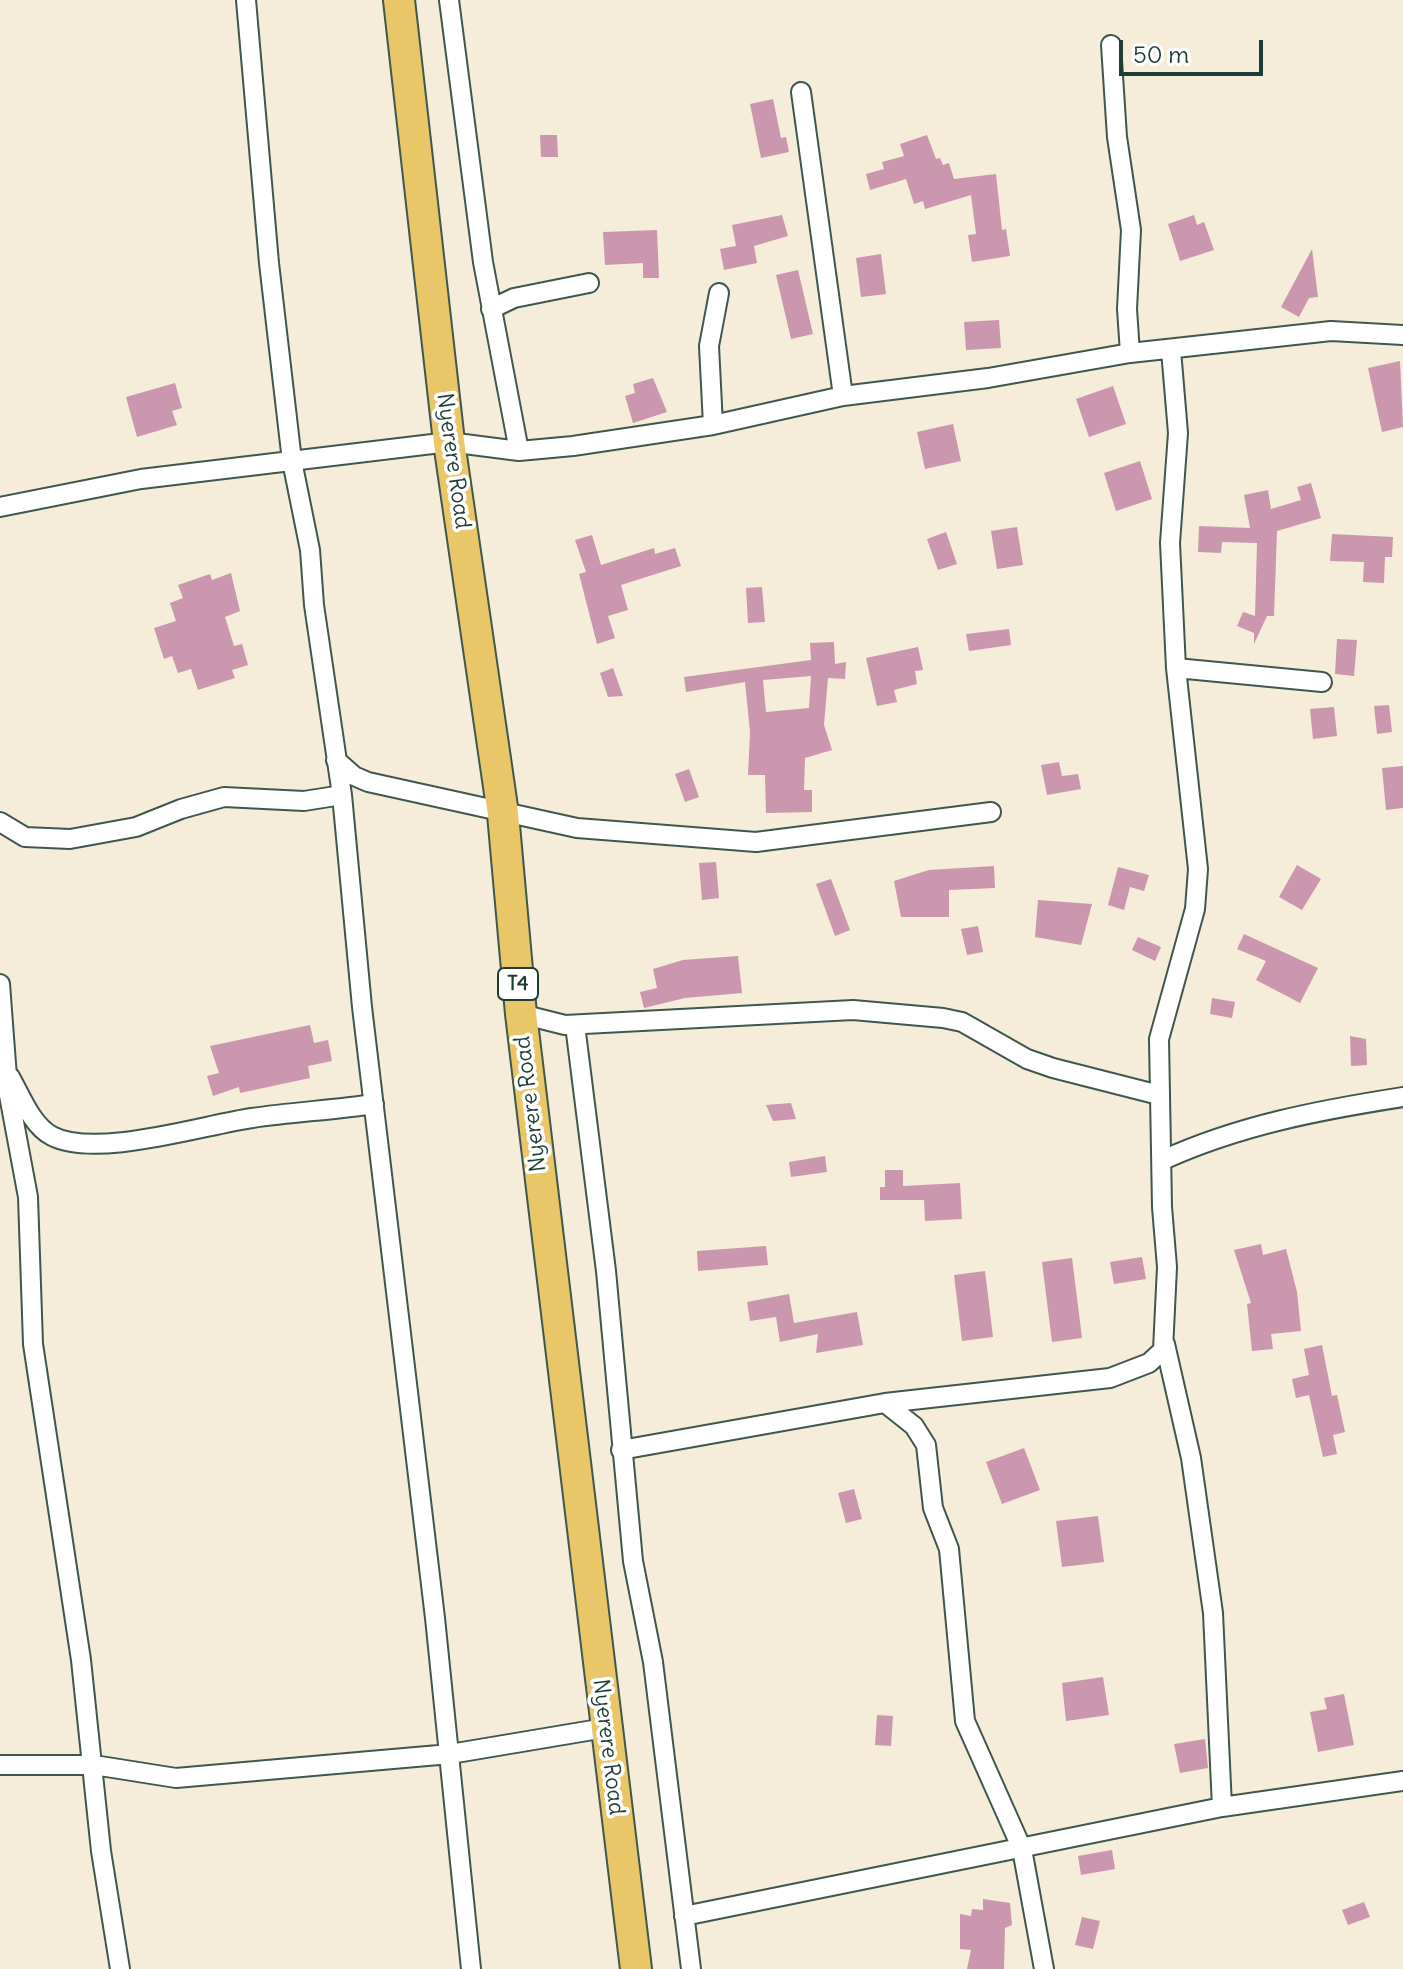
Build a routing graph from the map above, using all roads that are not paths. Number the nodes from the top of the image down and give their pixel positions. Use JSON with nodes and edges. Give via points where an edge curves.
{"nodes":[{"id":1,"x":246,"y":0,"type":"edge"},
{"id":2,"x":399,"y":0,"type":"edge"},
{"id":3,"x":449,"y":0,"type":"edge"},
{"id":4,"x":1111,"y":45,"type":"dead end"},
{"id":5,"x":801,"y":92,"type":"dead end"},
{"id":6,"x":589,"y":283,"type":"dead end"},
{"id":7,"x":719,"y":293,"type":"dead end"},
{"id":8,"x":491,"y":309,"type":"junction"},
{"id":9,"x":1403,"y":335,"type":"edge"},
{"id":10,"x":1171,"y":350,"type":"junction"},
{"id":11,"x":1130,"y":353,"type":"junction"},
{"id":12,"x":843,"y":396,"type":"junction"},
{"id":13,"x":713,"y":425,"type":"junction"},
{"id":14,"x":449,"y":442,"type":"junction"},
{"id":15,"x":519,"y":451,"type":"junction"},
{"id":16,"x":292,"y":461,"type":"junction"},
{"id":17,"x":0,"y":507,"type":"edge"},
{"id":18,"x":1176,"y":668,"type":"junction"},
{"id":19,"x":1322,"y":682,"type":"dead end"},
{"id":20,"x":336,"y":760,"type":"junction"},
{"id":21,"x":342,"y":795,"type":"junction"},
{"id":22,"x":991,"y":812,"type":"dead end"},
{"id":23,"x":503,"y":814,"type":"junction"},
{"id":24,"x":0,"y":822,"type":"edge"},
{"id":25,"x":0,"y":984,"type":"edge"},
{"id":26,"x":521,"y":1014,"type":"junction"},
{"id":27,"x":575,"y":1025,"type":"junction"},
{"id":28,"x":7,"y":1071,"type":"junction"},
{"id":29,"x":1159,"y":1095,"type":"junction"},
{"id":30,"x":1403,"y":1097,"type":"edge"},
{"id":31,"x":374,"y":1104,"type":"junction"},
{"id":32,"x":1163,"y":1160,"type":"junction"},
{"id":33,"x":1165,"y":1344,"type":"junction"},
{"id":34,"x":885,"y":1403,"type":"junction"},
{"id":35,"x":621,"y":1450,"type":"junction"},
{"id":36,"x":605,"y":1728,"type":"junction"},
{"id":37,"x":450,"y":1754,"type":"junction"},
{"id":38,"x":0,"y":1765,"type":"edge"},
{"id":39,"x":94,"y":1765,"type":"junction"},
{"id":40,"x":1403,"y":1781,"type":"edge"},
{"id":41,"x":1222,"y":1807,"type":"junction"},
{"id":42,"x":1022,"y":1849,"type":"junction"},
{"id":43,"x":684,"y":1916,"type":"junction"},
{"id":44,"x":120,"y":1969,"type":"edge"},
{"id":45,"x":471,"y":1969,"type":"edge"},
{"id":46,"x":636,"y":1969,"type":"edge"},
{"id":47,"x":691,"y":1969,"type":"edge"},
{"id":48,"x":1044,"y":1969,"type":"edge"}],
"edges":[{"from":1,"to":16,"type":"street"},
{"from":2,"to":14,"type":"highway","name":"Nyerere Road","number":"T4"},
{"from":3,"to":8,"type":"street"},
{"from":4,"to":11,"type":"street","via":[[1131,230]]},
{"from":5,"to":12,"type":"street"},
{"from":6,"to":8,"type":"street","via":[[514,298]]},
{"from":7,"to":13,"type":"street","via":[[709,346]]},
{"from":8,"to":15,"type":"street"},
{"from":9,"to":10,"type":"street","via":[[1331,331]]},
{"from":10,"to":11,"type":"street"},
{"from":10,"to":18,"type":"street","via":[[1178,433],[1170,543]]},
{"from":11,"to":12,"type":"street"},
{"from":12,"to":13,"type":"street"},
{"from":13,"to":15,"type":"street"},
{"from":14,"to":15,"type":"street"},
{"from":14,"to":16,"type":"street"},
{"from":14,"to":23,"type":"highway","name":"Nyerere Road","number":"T4"},
{"from":16,"to":17,"type":"street","via":[[141,479]]},
{"from":16,"to":20,"type":"street","via":[[310,550]]},
{"from":18,"to":19,"type":"street"},
{"from":18,"to":29,"type":"street","via":[[1197,885],[1195,909],[1161,1023]]},
{"from":20,"to":21,"type":"street"},
{"from":20,"to":23,"type":"street","via":[[368,782]]},
{"from":21,"to":24,"type":"street","via":[[304,801],[224,797],[136,827],[70,839],[25,837]]},
{"from":21,"to":31,"type":"street"},
{"from":22,"to":23,"type":"street","via":[[756,842],[577,828]]},
{"from":23,"to":26,"type":"highway","name":"Nyerere Road","number":"T4"},
{"from":25,"to":28,"type":"street"},
{"from":26,"to":27,"type":"street"},
{"from":26,"to":36,"type":"highway","name":"Nyerere Road","number":"T4"},
{"from":27,"to":29,"type":"street","via":[[853,1010],[943,1018],[962,1022],[1027,1059]]},
{"from":27,"to":35,"type":"street","via":[[608,1285]]},
{"from":28,"to":31,"type":"street","via":[[41,1129],[64,1141],[86,1144]]},
{"from":28,"to":39,"type":"street","via":[[28,1197],[33,1344]]},
{"from":29,"to":32,"type":"street"},
{"from":30,"to":32,"type":"street","via":[[1230,1132]]},
{"from":31,"to":37,"type":"street"},
{"from":32,"to":33,"type":"street"},
{"from":33,"to":34,"type":"street","via":[[1149,1363],[1110,1378]]},
{"from":33,"to":41,"type":"street","via":[[1197,1490],[1213,1613]]},
{"from":34,"to":35,"type":"street"},
{"from":34,"to":42,"type":"street","via":[[914,1426],[926,1445],[933,1508],[949,1549],[965,1721]]},
{"from":35,"to":43,"type":"street"},
{"from":36,"to":37,"type":"street"},
{"from":36,"to":46,"type":"highway","name":"Nyerere Road","number":"T4"},
{"from":37,"to":39,"type":"street","via":[[176,1778]]},
{"from":37,"to":45,"type":"street"},
{"from":38,"to":39,"type":"street"},
{"from":39,"to":44,"type":"street"},
{"from":40,"to":41,"type":"street"},
{"from":41,"to":42,"type":"street"},
{"from":42,"to":43,"type":"street"},
{"from":42,"to":48,"type":"street"},
{"from":43,"to":47,"type":"street"}]}
